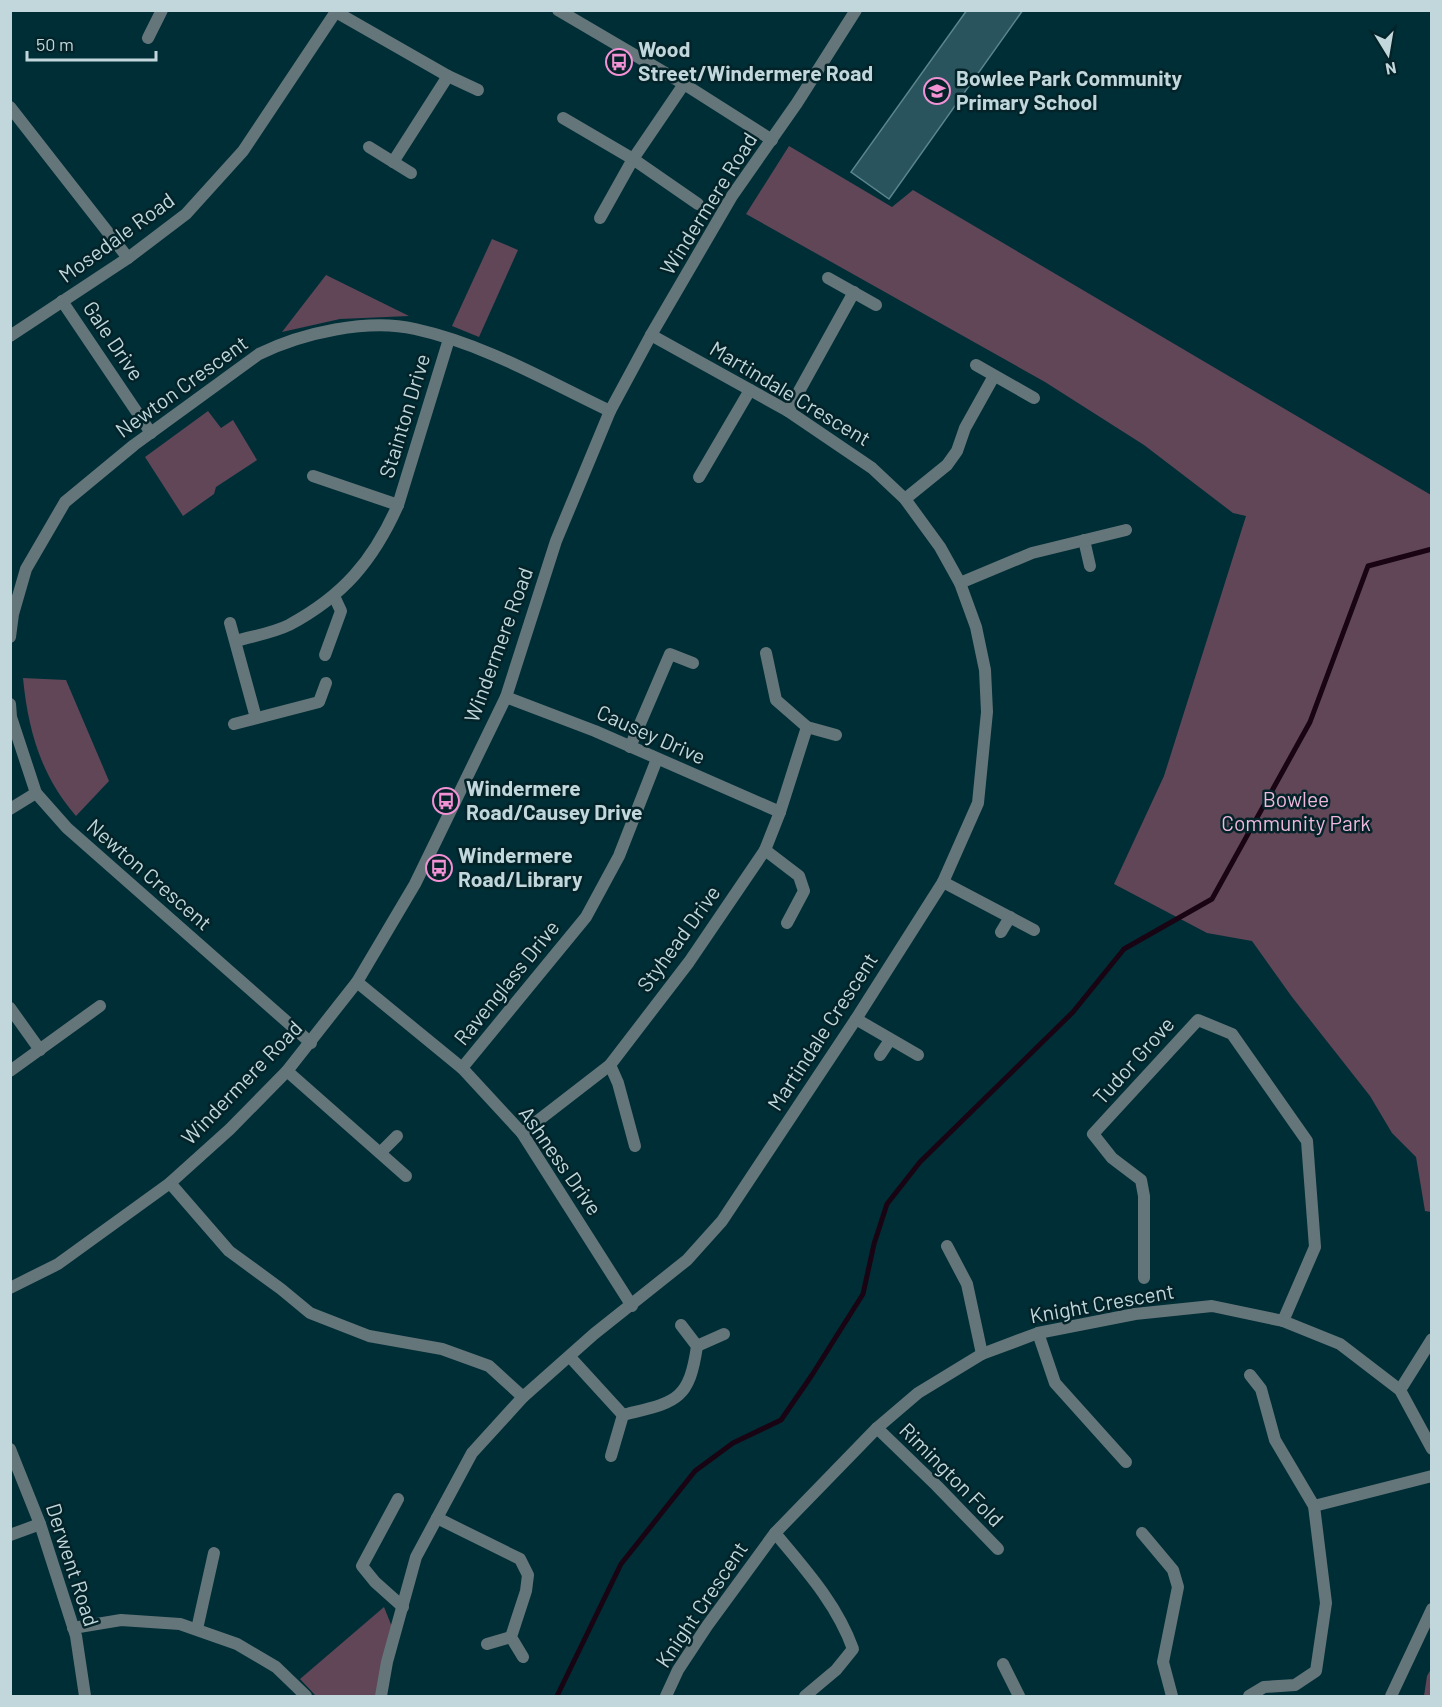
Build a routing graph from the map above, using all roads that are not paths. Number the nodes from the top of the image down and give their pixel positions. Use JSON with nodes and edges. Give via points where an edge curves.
{"nodes":[{"id":1,"x":162,"y":10,"type":"edge"},
{"id":2,"x":558,"y":10,"type":"edge"},
{"id":3,"x":856,"y":10,"type":"edge"},
{"id":4,"x":336,"y":11,"type":"edge"},
{"id":5,"x":148,"y":38,"type":"dead end"},
{"id":6,"x":448,"y":76,"type":"junction"},
{"id":7,"x":684,"y":84,"type":"junction"},
{"id":8,"x":478,"y":90,"type":"dead end"},
{"id":9,"x":10,"y":107,"type":"edge"},
{"id":10,"x":563,"y":118,"type":"dead end"},
{"id":11,"x":772,"y":140,"type":"junction"},
{"id":12,"x":369,"y":147,"type":"dead end"},
{"id":13,"x":633,"y":159,"type":"junction"},
{"id":14,"x":393,"y":162,"type":"junction"},
{"id":15,"x":411,"y":173,"type":"dead end"},
{"id":16,"x":698,"y":204,"type":"dead end"},
{"id":17,"x":600,"y":218,"type":"dead end"},
{"id":18,"x":128,"y":258,"type":"junction"},
{"id":19,"x":828,"y":278,"type":"dead end"},
{"id":20,"x":854,"y":292,"type":"junction"},
{"id":21,"x":62,"y":301,"type":"junction"},
{"id":22,"x":876,"y":305,"type":"dead end"},
{"id":23,"x":651,"y":334,"type":"junction"},
{"id":24,"x":10,"y":336,"type":"edge"},
{"id":25,"x":449,"y":339,"type":"junction"},
{"id":26,"x":976,"y":365,"type":"dead end"},
{"id":27,"x":994,"y":376,"type":"junction"},
{"id":28,"x":750,"y":390,"type":"junction"},
{"id":29,"x":1034,"y":398,"type":"dead end"},
{"id":30,"x":610,"y":411,"type":"junction"},
{"id":31,"x":788,"y":411,"type":"junction"},
{"id":32,"x":151,"y":433,"type":"junction"},
{"id":33,"x":313,"y":476,"type":"dead end"},
{"id":34,"x":699,"y":477,"type":"dead end"},
{"id":35,"x":905,"y":499,"type":"junction"},
{"id":36,"x":398,"y":505,"type":"junction"},
{"id":37,"x":1126,"y":530,"type":"dead end"},
{"id":38,"x":1084,"y":540,"type":"junction"},
{"id":39,"x":1090,"y":566,"type":"dead end"},
{"id":40,"x":960,"y":583,"type":"junction"},
{"id":41,"x":334,"y":596,"type":"junction"},
{"id":42,"x":230,"y":623,"type":"dead end"},
{"id":43,"x":10,"y":637,"type":"edge"},
{"id":44,"x":236,"y":641,"type":"junction"},
{"id":45,"x":766,"y":653,"type":"dead end"},
{"id":46,"x":325,"y":655,"type":"dead end"},
{"id":47,"x":693,"y":663,"type":"dead end"},
{"id":48,"x":326,"y":683,"type":"dead end"},
{"id":49,"x":506,"y":697,"type":"junction"},
{"id":50,"x":10,"y":704,"type":"edge"},
{"id":51,"x":256,"y":718,"type":"junction"},
{"id":52,"x":234,"y":724,"type":"dead end"},
{"id":53,"x":807,"y":727,"type":"junction"},
{"id":54,"x":836,"y":735,"type":"dead end"},
{"id":55,"x":630,"y":747,"type":"junction"},
{"id":56,"x":657,"y":759,"type":"junction"},
{"id":57,"x":36,"y":793,"type":"junction"},
{"id":58,"x":10,"y":809,"type":"edge"},
{"id":59,"x":780,"y":812,"type":"junction"},
{"id":60,"x":765,"y":850,"type":"junction"},
{"id":61,"x":943,"y":882,"type":"junction"},
{"id":62,"x":1010,"y":917,"type":"junction"},
{"id":63,"x":787,"y":923,"type":"dead end"},
{"id":64,"x":1034,"y":930,"type":"dead end"},
{"id":65,"x":1001,"y":933,"type":"dead end"},
{"id":66,"x":357,"y":982,"type":"junction"},
{"id":67,"x":100,"y":1006,"type":"dead end"},
{"id":68,"x":10,"y":1008,"type":"edge"},
{"id":69,"x":856,"y":1018,"type":"junction"},
{"id":70,"x":890,"y":1040,"type":"junction"},
{"id":71,"x":311,"y":1043,"type":"junction"},
{"id":72,"x":40,"y":1050,"type":"junction"},
{"id":73,"x":880,"y":1055,"type":"dead end"},
{"id":74,"x":918,"y":1055,"type":"dead end"},
{"id":75,"x":610,"y":1065,"type":"junction"},
{"id":76,"x":462,"y":1068,"type":"junction"},
{"id":77,"x":10,"y":1071,"type":"edge"},
{"id":78,"x":287,"y":1071,"type":"junction"},
{"id":79,"x":522,"y":1133,"type":"junction"},
{"id":80,"x":398,"y":1136,"type":"dead end"},
{"id":81,"x":635,"y":1146,"type":"dead end"},
{"id":82,"x":381,"y":1152,"type":"junction"},
{"id":83,"x":406,"y":1176,"type":"dead end"},
{"id":84,"x":170,"y":1183,"type":"junction"},
{"id":85,"x":946,"y":1246,"type":"dead end"},
{"id":86,"x":1144,"y":1278,"type":"dead end"},
{"id":87,"x":10,"y":1288,"type":"edge"},
{"id":88,"x":632,"y":1306,"type":"junction"},
{"id":89,"x":1283,"y":1321,"type":"junction"},
{"id":90,"x":681,"y":1325,"type":"dead end"},
{"id":91,"x":1038,"y":1333,"type":"junction"},
{"id":92,"x":724,"y":1334,"type":"dead end"},
{"id":93,"x":1431,"y":1339,"type":"edge"},
{"id":94,"x":697,"y":1346,"type":"junction"},
{"id":95,"x":982,"y":1354,"type":"junction"},
{"id":96,"x":570,"y":1357,"type":"junction"},
{"id":97,"x":1251,"y":1375,"type":"dead end"},
{"id":98,"x":1400,"y":1390,"type":"junction"},
{"id":99,"x":523,"y":1397,"type":"junction"},
{"id":100,"x":623,"y":1415,"type":"junction"},
{"id":101,"x":877,"y":1428,"type":"junction"},
{"id":102,"x":10,"y":1449,"type":"edge"},
{"id":103,"x":1431,"y":1449,"type":"edge"},
{"id":104,"x":611,"y":1456,"type":"dead end"},
{"id":105,"x":1126,"y":1462,"type":"dead end"},
{"id":106,"x":1431,"y":1476,"type":"edge"},
{"id":107,"x":398,"y":1499,"type":"dead end"},
{"id":108,"x":1314,"y":1506,"type":"junction"},
{"id":109,"x":437,"y":1518,"type":"junction"},
{"id":110,"x":40,"y":1524,"type":"junction"},
{"id":111,"x":775,"y":1533,"type":"junction"},
{"id":112,"x":1142,"y":1533,"type":"dead end"},
{"id":113,"x":10,"y":1535,"type":"edge"},
{"id":114,"x":998,"y":1549,"type":"dead end"},
{"id":115,"x":214,"y":1553,"type":"dead end"},
{"id":116,"x":403,"y":1607,"type":"junction"},
{"id":117,"x":1431,"y":1609,"type":"edge"},
{"id":118,"x":74,"y":1628,"type":"junction"},
{"id":119,"x":196,"y":1629,"type":"junction"},
{"id":120,"x":511,"y":1637,"type":"junction"},
{"id":121,"x":487,"y":1644,"type":"dead end"},
{"id":122,"x":523,"y":1658,"type":"dead end"},
{"id":123,"x":1003,"y":1664,"type":"dead end"},
{"id":124,"x":85,"y":1696,"type":"edge"},
{"id":125,"x":306,"y":1696,"type":"edge"},
{"id":126,"x":381,"y":1696,"type":"edge"},
{"id":127,"x":666,"y":1696,"type":"edge"},
{"id":128,"x":805,"y":1696,"type":"edge"},
{"id":129,"x":1018,"y":1696,"type":"edge"},
{"id":130,"x":1172,"y":1696,"type":"edge"},
{"id":131,"x":1249,"y":1696,"type":"edge"},
{"id":132,"x":1391,"y":1696,"type":"edge"}],
"edges":[{"from":1,"to":5,"type":"street"},
{"from":2,"to":7,"type":"street"},
{"from":3,"to":11,"type":"street","name":"Windermere Road"},
{"from":4,"to":6,"type":"street"},
{"from":4,"to":18,"type":"street","name":"Mosedale Road","via":[[243,152],[186,214]]},
{"from":6,"to":8,"type":"street"},
{"from":6,"to":14,"type":"street"},
{"from":7,"to":11,"type":"street"},
{"from":7,"to":13,"type":"street"},
{"from":9,"to":18,"type":"street"},
{"from":10,"to":13,"type":"street"},
{"from":11,"to":23,"type":"street","name":"Windermere Road","via":[[732,196]]},
{"from":12,"to":14,"type":"street"},
{"from":13,"to":16,"type":"street"},
{"from":13,"to":17,"type":"street"},
{"from":14,"to":15,"type":"street"},
{"from":18,"to":21,"type":"street","name":"Mosedale Road"},
{"from":19,"to":20,"type":"street"},
{"from":20,"to":22,"type":"street"},
{"from":20,"to":31,"type":"street"},
{"from":21,"to":24,"type":"street","name":"Mosedale Road"},
{"from":21,"to":32,"type":"street","name":"Gale Drive"},
{"from":23,"to":28,"type":"street","name":"Martindale Crescent"},
{"from":23,"to":30,"type":"street","name":"Windermere Road"},
{"from":25,"to":30,"type":"street","name":"Newton Crescent"},
{"from":25,"to":32,"type":"street","name":"Newton Crescent","via":[[414,328],[377,325],[318,333],[273,347]]},
{"from":25,"to":36,"type":"street","name":"Stainton Drive"},
{"from":26,"to":27,"type":"street"},
{"from":27,"to":29,"type":"street"},
{"from":27,"to":35,"type":"street","via":[[947,465]]},
{"from":28,"to":31,"type":"street","name":"Martindale Crescent"},
{"from":28,"to":34,"type":"street"},
{"from":30,"to":49,"type":"street","name":"Windermere Road","via":[[556,541]]},
{"from":31,"to":35,"type":"street","name":"Martindale Crescent","via":[[872,468]]},
{"from":32,"to":43,"type":"street","name":"Newton Crescent","via":[[65,502],[26,570]]},
{"from":33,"to":36,"type":"street","name":"Stainton Drive"},
{"from":35,"to":40,"type":"street","name":"Martindale Crescent"},
{"from":36,"to":41,"type":"street","name":"Stainton Drive","via":[[362,568]]},
{"from":37,"to":38,"type":"street"},
{"from":38,"to":39,"type":"street"},
{"from":38,"to":40,"type":"street","via":[[1032,552]]},
{"from":40,"to":61,"type":"street","name":"Martindale Crescent","via":[[983,659],[987,712],[978,803]]},
{"from":41,"to":44,"type":"street","name":"Stainton Drive","via":[[287,626]]},
{"from":41,"to":46,"type":"street","via":[[340,611]]},
{"from":42,"to":44,"type":"street"},
{"from":44,"to":51,"type":"street"},
{"from":45,"to":53,"type":"street","via":[[776,700]]},
{"from":47,"to":55,"type":"street","via":[[670,654]]},
{"from":48,"to":51,"type":"street","via":[[319,702]]},
{"from":49,"to":55,"type":"street","name":"Causey Drive"},
{"from":49,"to":66,"type":"street","name":"Windermere Road","via":[[416,884]]},
{"from":50,"to":57,"type":"street","name":"Newton Crescent"},
{"from":51,"to":52,"type":"street"},
{"from":53,"to":54,"type":"street"},
{"from":53,"to":59,"type":"street","name":"Styhead Drive"},
{"from":55,"to":56,"type":"street","name":"Causey Drive"},
{"from":56,"to":59,"type":"street","name":"Causey Drive"},
{"from":56,"to":76,"type":"street","name":"Ravenglass Drive","via":[[619,856],[586,917]]},
{"from":57,"to":58,"type":"street"},
{"from":57,"to":71,"type":"street","name":"Newton Crescent","via":[[67,828]]},
{"from":59,"to":60,"type":"street","name":"Styhead Drive"},
{"from":60,"to":63,"type":"street","via":[[799,876],[804,891]]},
{"from":60,"to":75,"type":"street","name":"Styhead Drive","via":[[689,962]]},
{"from":61,"to":62,"type":"street"},
{"from":61,"to":69,"type":"street","name":"Martindale Crescent"},
{"from":62,"to":64,"type":"street"},
{"from":62,"to":65,"type":"street"},
{"from":66,"to":71,"type":"street","name":"Windermere Road"},
{"from":66,"to":76,"type":"street","name":"Ashness Drive"},
{"from":67,"to":72,"type":"street"},
{"from":68,"to":72,"type":"street"},
{"from":69,"to":70,"type":"street"},
{"from":69,"to":88,"type":"street","name":"Martindale Crescent","via":[[722,1221],[687,1260]]},
{"from":70,"to":73,"type":"street"},
{"from":70,"to":74,"type":"street"},
{"from":71,"to":78,"type":"street","name":"Windermere Road"},
{"from":72,"to":77,"type":"street"},
{"from":75,"to":79,"type":"street","name":"Styhead Drive"},
{"from":75,"to":81,"type":"street"},
{"from":76,"to":79,"type":"street","name":"Ashness Drive"},
{"from":78,"to":82,"type":"street"},
{"from":78,"to":84,"type":"street","name":"Windermere Road","via":[[231,1129]]},
{"from":79,"to":88,"type":"street","name":"Ashness Drive"},
{"from":80,"to":82,"type":"street"},
{"from":82,"to":83,"type":"street"},
{"from":84,"to":87,"type":"street","name":"Windermere Road","via":[[58,1264]]},
{"from":84,"to":99,"type":"street","via":[[229,1251],[310,1313],[369,1335],[442,1349],[489,1366]]},
{"from":85,"to":95,"type":"street","via":[[967,1284]]},
{"from":86,"to":89,"type":"street","name":"Tudor Grove","via":[[1141,1180],[1112,1158],[1093,1134],[1198,1020],[1232,1034],[1307,1142],[1315,1247]]},
{"from":88,"to":96,"type":"street","name":"Martindale Crescent"},
{"from":89,"to":91,"type":"street","name":"Knight Crescent","via":[[1212,1306],[1135,1314]]},
{"from":89,"to":98,"type":"street","name":"Knight Crescent","via":[[1340,1344]]},
{"from":90,"to":94,"type":"street"},
{"from":91,"to":95,"type":"street","name":"Knight Crescent"},
{"from":91,"to":105,"type":"street","via":[[1055,1383]]},
{"from":92,"to":94,"type":"street"},
{"from":93,"to":98,"type":"street"},
{"from":94,"to":100,"type":"street","via":[[694,1371],[685,1390],[666,1404]]},
{"from":95,"to":101,"type":"street","name":"Knight Crescent","via":[[918,1393]]},
{"from":96,"to":99,"type":"street","name":"Martindale Crescent"},
{"from":96,"to":100,"type":"street"},
{"from":97,"to":108,"type":"street","via":[[1261,1389],[1275,1440]]},
{"from":98,"to":103,"type":"street","name":"Knight Crescent"},
{"from":99,"to":109,"type":"street","name":"Martindale Crescent","via":[[472,1454]]},
{"from":100,"to":104,"type":"street"},
{"from":101,"to":111,"type":"street","name":"Knight Crescent"},
{"from":101,"to":114,"type":"street","name":"Rimington Fold"},
{"from":102,"to":110,"type":"street","name":"Derwent Road"},
{"from":106,"to":108,"type":"street"},
{"from":107,"to":116,"type":"street","via":[[362,1566]]},
{"from":108,"to":131,"type":"street","via":[[1326,1603],[1316,1671],[1295,1685],[1264,1687]]},
{"from":109,"to":116,"type":"street","name":"Martindale Crescent","via":[[416,1557]]},
{"from":109,"to":120,"type":"street","via":[[520,1559],[528,1575]]},
{"from":110,"to":113,"type":"street"},
{"from":110,"to":118,"type":"street","name":"Derwent Road"},
{"from":111,"to":127,"type":"street","name":"Knight Crescent","via":[[707,1626]]},
{"from":111,"to":128,"type":"street","via":[[823,1592],[845,1627],[853,1649],[836,1670]]},
{"from":112,"to":130,"type":"street","via":[[1173,1570],[1178,1587],[1163,1662]]},
{"from":115,"to":119,"type":"street"},
{"from":116,"to":126,"type":"street","name":"Martindale Crescent"},
{"from":117,"to":132,"type":"street"},
{"from":118,"to":119,"type":"street","via":[[122,1620],[180,1624]]},
{"from":118,"to":124,"type":"street","name":"Derwent Road"},
{"from":119,"to":125,"type":"street","via":[[237,1644],[276,1667]]},
{"from":120,"to":121,"type":"street"},
{"from":120,"to":122,"type":"street"},
{"from":123,"to":129,"type":"street"}]}
